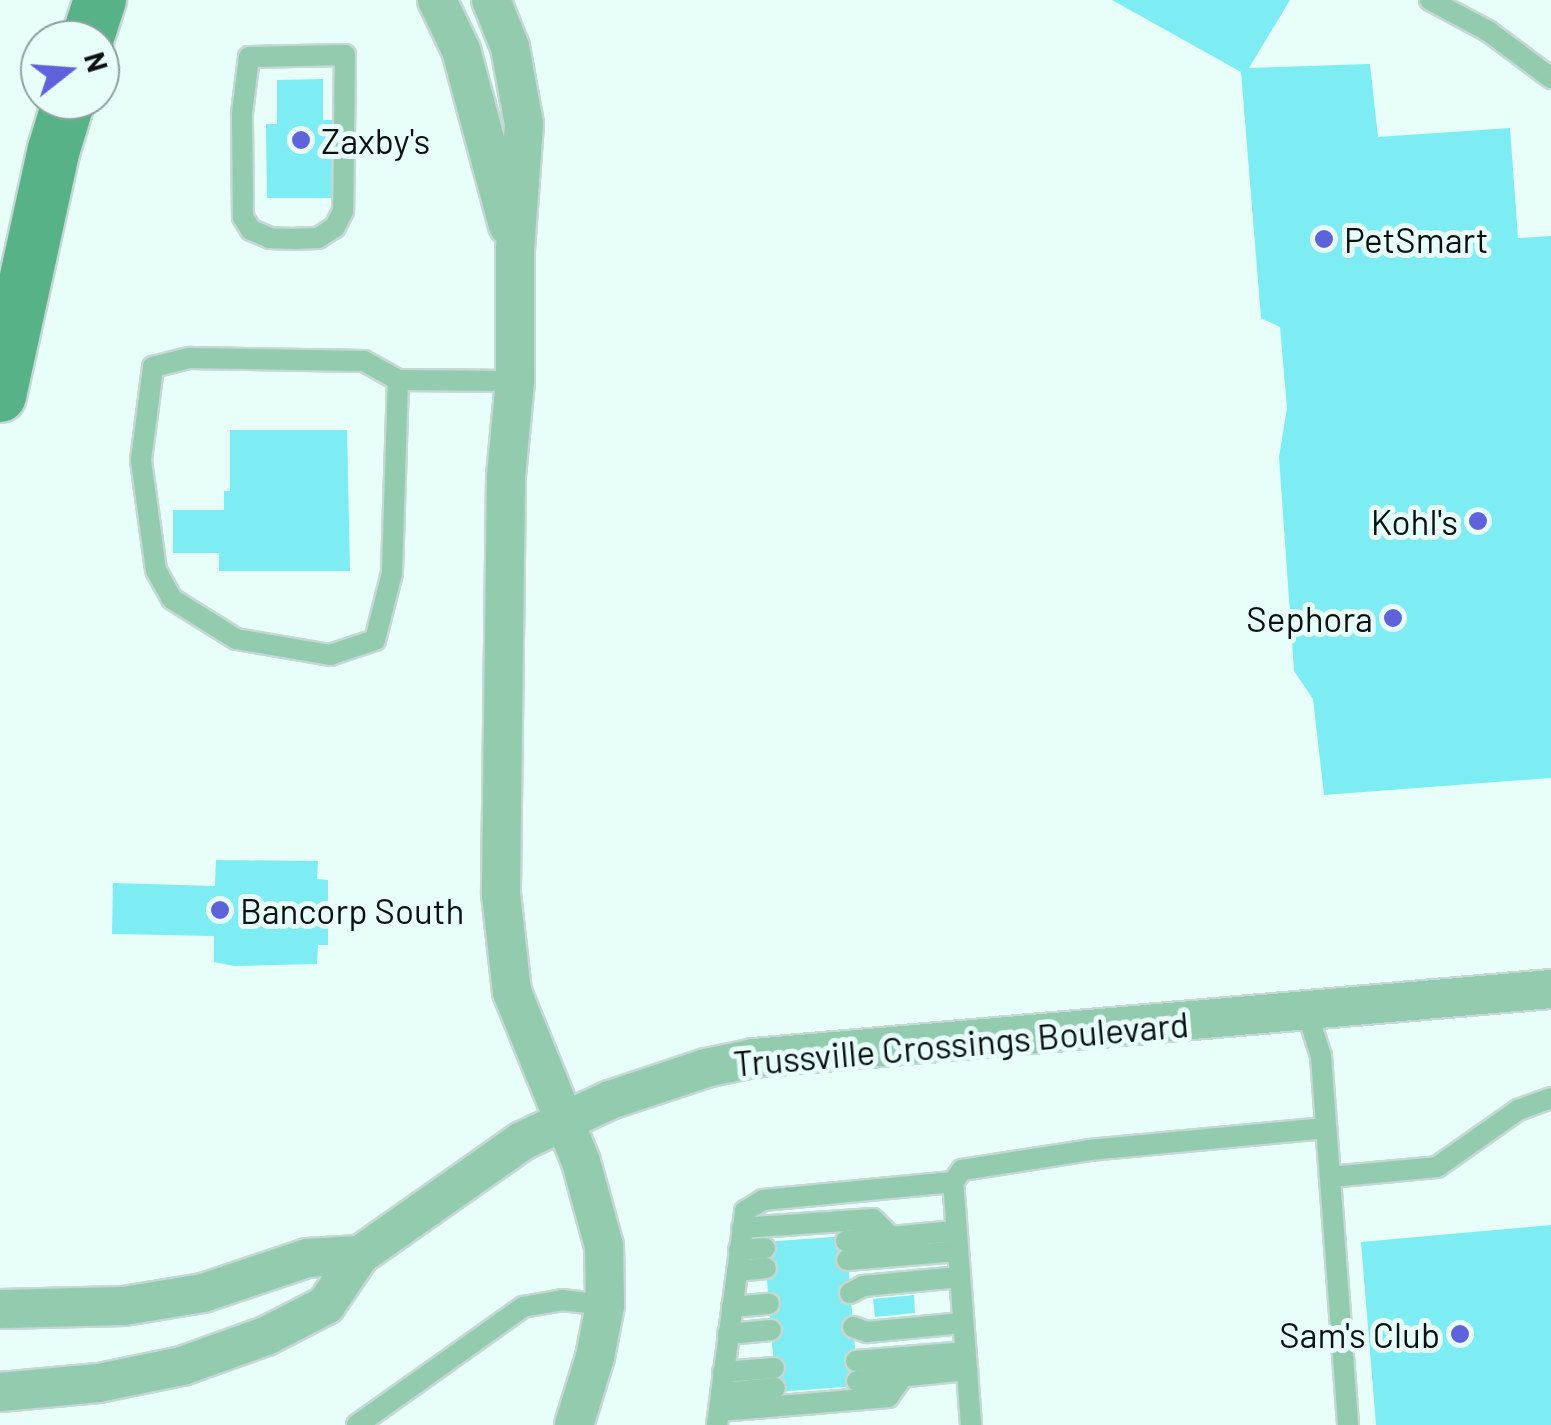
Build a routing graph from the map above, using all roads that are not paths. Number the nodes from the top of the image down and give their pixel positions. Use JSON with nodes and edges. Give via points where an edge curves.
{"nodes":[{"id":1,"x":438,"y":0,"type":"edge"},
{"id":2,"x":491,"y":0,"type":"edge"},
{"id":3,"x":1430,"y":0,"type":"edge"},
{"id":4,"x":478,"y":45,"type":"junction"},
{"id":5,"x":1551,"y":78,"type":"edge"},
{"id":6,"x":242,"y":113,"type":"joint"},
{"id":7,"x":63,"y":120,"type":"edge"},
{"id":8,"x":398,"y":380,"type":"junction"},
{"id":9,"x":515,"y":381,"type":"junction"},
{"id":10,"x":0,"y":396,"type":"edge"},
{"id":11,"x":1551,"y":989,"type":"edge"},
{"id":12,"x":1306,"y":1010,"type":"junction"},
{"id":13,"x":1551,"y":1098,"type":"edge"},
{"id":14,"x":565,"y":1121,"type":"junction"},
{"id":15,"x":1326,"y":1128,"type":"junction"},
{"id":16,"x":1330,"y":1177,"type":"junction"},
{"id":17,"x":953,"y":1182,"type":"junction"},
{"id":18,"x":742,"y":1228,"type":"junction"},
{"id":19,"x":891,"y":1237,"type":"junction"},
{"id":20,"x":957,"y":1241,"type":"junction"},
{"id":21,"x":360,"y":1255,"type":"junction"},
{"id":22,"x":766,"y":1258,"type":"dead end"},
{"id":23,"x":738,"y":1260,"type":"junction"},
{"id":24,"x":960,"y":1277,"type":"junction"},
{"id":25,"x":850,"y":1294,"type":"dead end"},
{"id":26,"x":769,"y":1304,"type":"dead end"},
{"id":27,"x":605,"y":1305,"type":"junction"},
{"id":28,"x":732,"y":1307,"type":"junction"},
{"id":29,"x":0,"y":1309,"type":"edge"},
{"id":30,"x":963,"y":1323,"type":"junction"},
{"id":31,"x":852,"y":1326,"type":"dead end"},
{"id":32,"x":771,"y":1330,"type":"dead end"},
{"id":33,"x":728,"y":1334,"type":"junction"},
{"id":34,"x":966,"y":1361,"type":"junction"},
{"id":35,"x":903,"y":1376,"type":"junction"},
{"id":36,"x":775,"y":1378,"type":"dead end"},
{"id":37,"x":0,"y":1392,"type":"edge"},
{"id":38,"x":720,"y":1400,"type":"edge"},
{"id":39,"x":357,"y":1425,"type":"edge"},
{"id":40,"x":574,"y":1425,"type":"edge"},
{"id":41,"x":971,"y":1425,"type":"edge"},
{"id":42,"x":1348,"y":1425,"type":"edge"}],
"edges":[{"from":1,"to":4,"type":"street"},
{"from":2,"to":4,"type":"street"},
{"from":3,"to":5,"type":"lane","via":[[1488,30]]},
{"from":4,"to":9,"type":"street","via":[[524,124]]},
{"from":6,"to":6,"type":"lane","via":[[243,217],[251,230],[270,238],[318,238],[335,227],[342,211],[345,56],[249,56]]},
{"from":7,"to":10,"type":"main road"},
{"from":8,"to":8,"type":"lane","via":[[364,361],[190,358],[153,367],[141,460],[156,570],[172,599],[236,639],[330,655],[376,640],[392,572]]},
{"from":8,"to":9,"type":"lane"},
{"from":9,"to":14,"type":"street","via":[[506,477],[500,894],[512,992]]},
{"from":11,"to":12,"type":"street","name":"Trussville Crossings Boulevard"},
{"from":12,"to":14,"type":"street","name":"Trussville Crossings Boulevard","via":[[754,1058],[659,1081]]},
{"from":12,"to":15,"type":"lane","via":[[1321,1056]]},
{"from":13,"to":16,"type":"lane","via":[[1518,1110],[1437,1167]]},
{"from":14,"to":21,"type":"street","name":"Trussville Crossings Boulevard","via":[[522,1141]]},
{"from":14,"to":27,"type":"street","via":[[598,1215]]},
{"from":15,"to":16,"type":"lane"},
{"from":15,"to":17,"type":"lane","via":[[974,1165]]},
{"from":16,"to":42,"type":"lane"},
{"from":17,"to":18,"type":"lane","via":[[763,1200],[745,1211]]},
{"from":17,"to":20,"type":"lane"},
{"from":18,"to":19,"type":"lane","via":[[873,1219]]},
{"from":18,"to":23,"type":"lane"},
{"from":19,"to":20,"type":"lane"},
{"from":19,"to":20,"type":"lane","via":[[847,1251]]},
{"from":20,"to":24,"type":"lane"},
{"from":21,"to":29,"type":"street","via":[[307,1258],[203,1293],[124,1306]]},
{"from":21,"to":37,"type":"street","name":"Trussville Crossings Boulevard","via":[[326,1305],[266,1336],[166,1370]]},
{"from":22,"to":23,"type":"lane"},
{"from":23,"to":28,"type":"lane"},
{"from":24,"to":25,"type":"lane","via":[[863,1286]]},
{"from":24,"to":30,"type":"lane"},
{"from":26,"to":28,"type":"lane"},
{"from":27,"to":39,"type":"lane","via":[[562,1300],[523,1307]]},
{"from":27,"to":40,"type":"street"},
{"from":28,"to":33,"type":"lane"},
{"from":30,"to":31,"type":"lane","via":[[868,1332]]},
{"from":30,"to":34,"type":"lane"},
{"from":32,"to":33,"type":"lane"},
{"from":33,"to":38,"type":"lane"},
{"from":34,"to":35,"type":"lane"},
{"from":34,"to":35,"type":"lane","via":[[856,1371]]},
{"from":34,"to":41,"type":"lane"},
{"from":35,"to":38,"type":"lane","via":[[888,1397]]},
{"from":36,"to":38,"type":"lane"}]}
